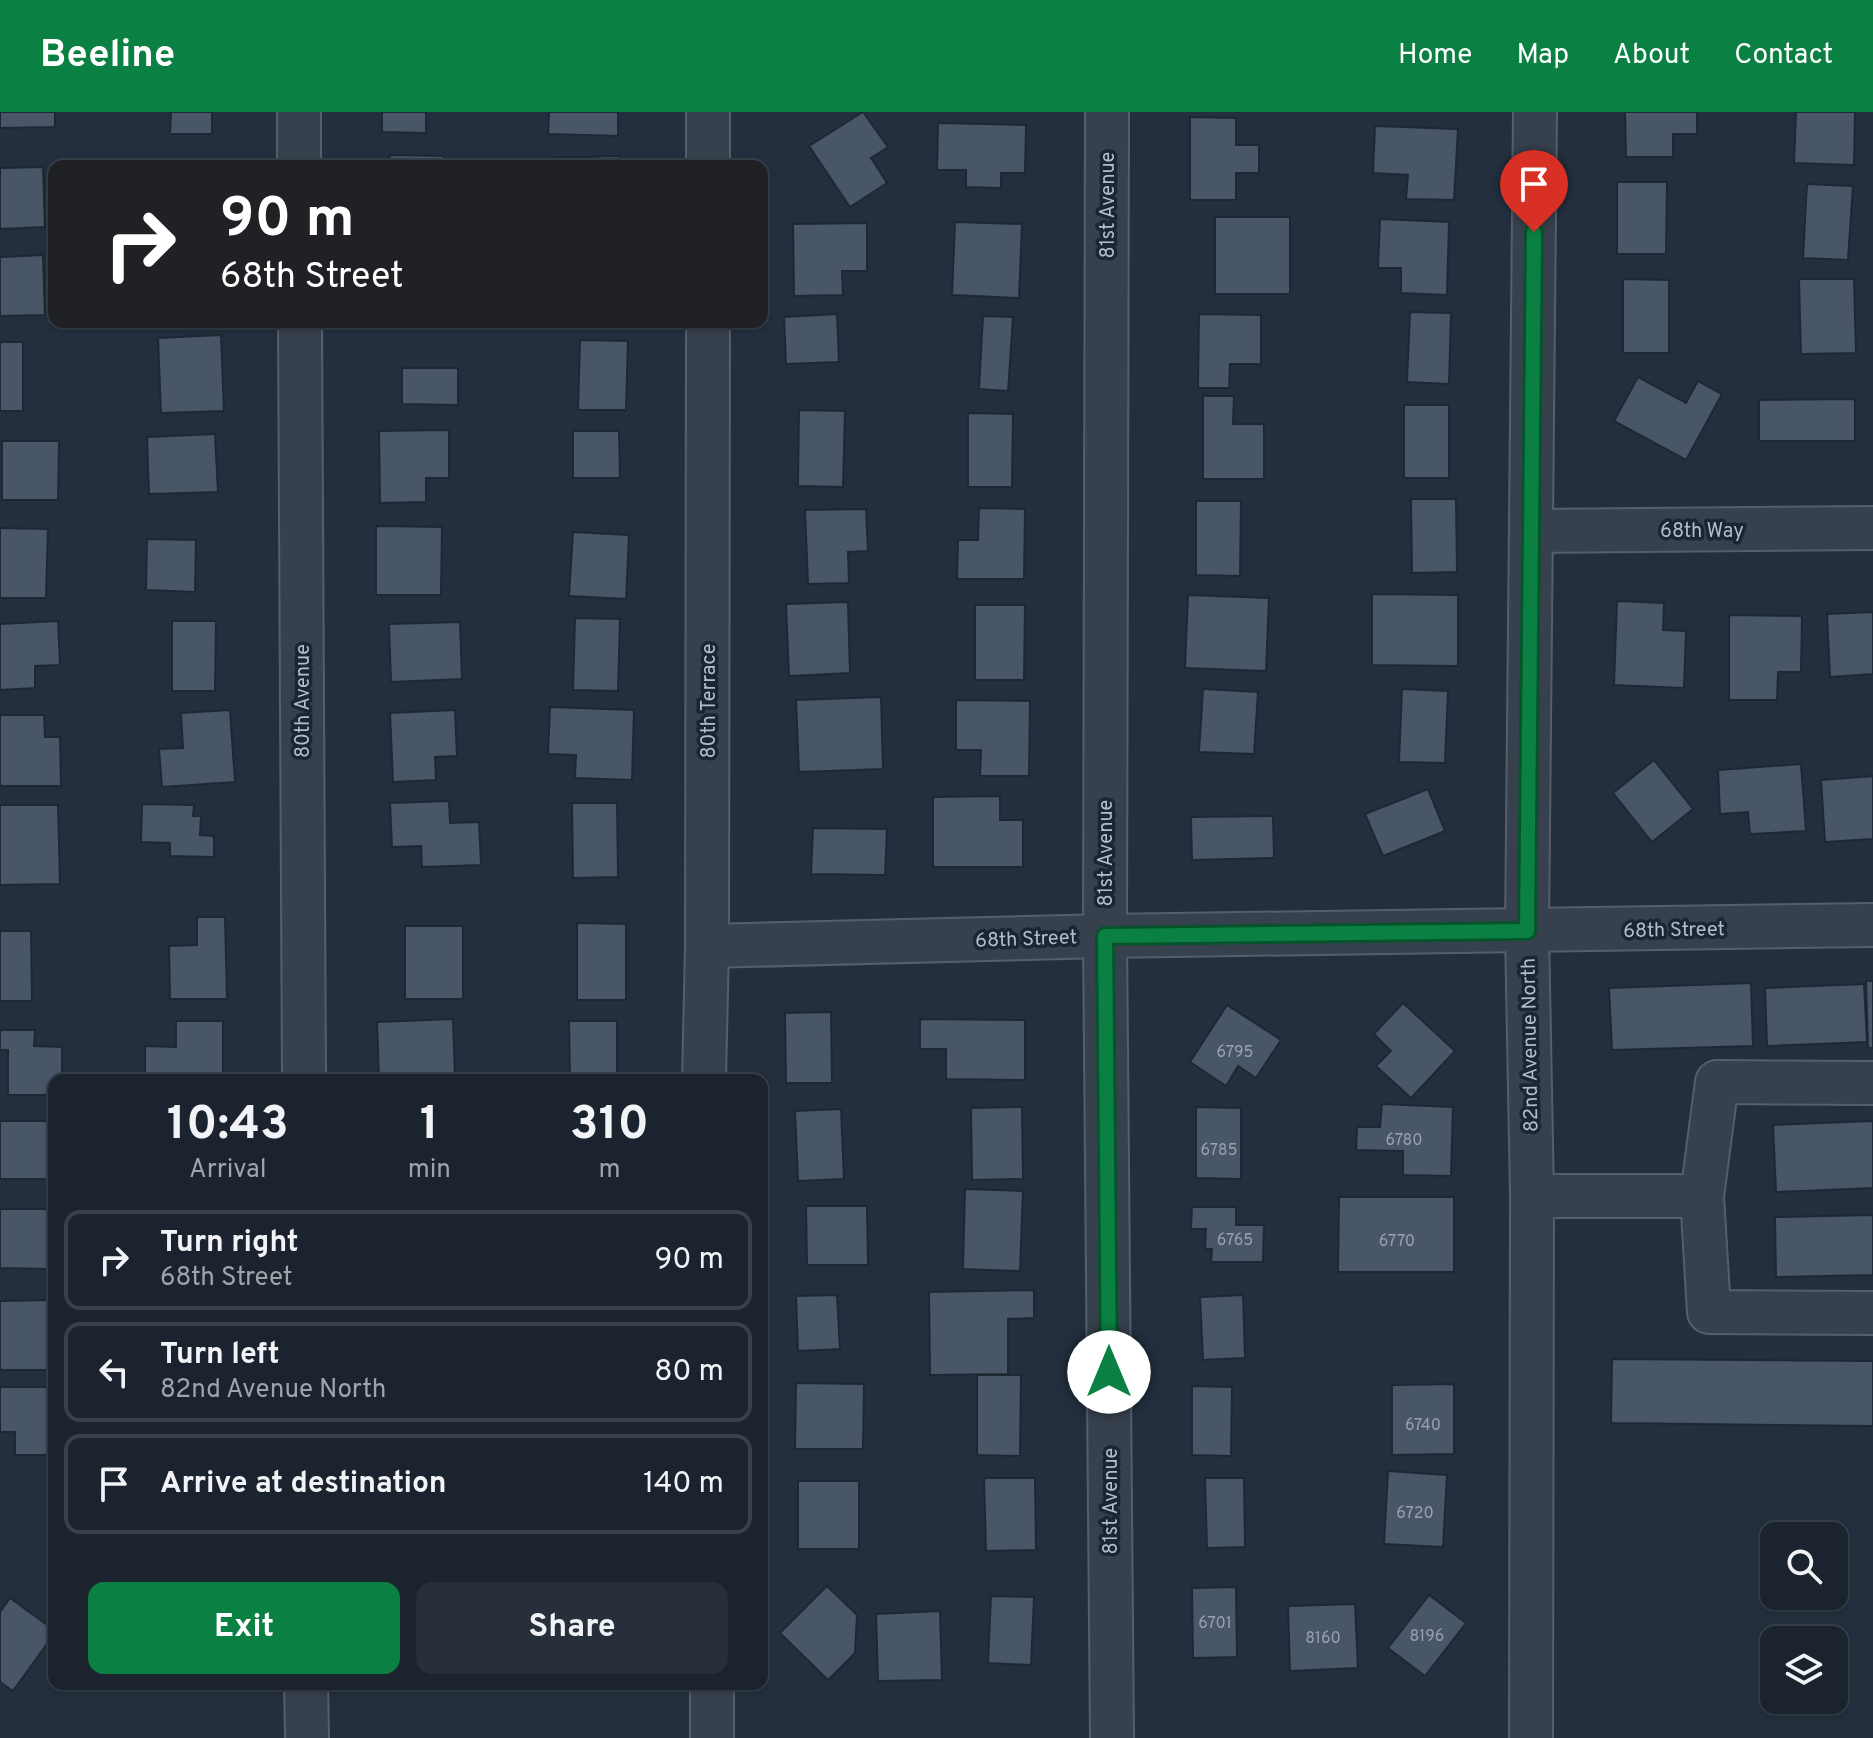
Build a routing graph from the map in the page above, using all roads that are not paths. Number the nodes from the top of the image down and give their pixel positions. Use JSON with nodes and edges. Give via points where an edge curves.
{"nodes":[{"id":1,"x":299,"y":112,"type":"edge"},
{"id":2,"x":708,"y":112,"type":"edge"},
{"id":3,"x":1107,"y":112,"type":"edge"},
{"id":4,"x":1535,"y":112,"type":"edge"},
{"id":5,"x":299,"y":160,"type":"edge"},
{"id":6,"x":708,"y":160,"type":"edge"},
{"id":7,"x":300,"y":328,"type":"edge"},
{"id":8,"x":708,"y":328,"type":"edge"},
{"id":9,"x":1873,"y":528,"type":"edge"},
{"id":10,"x":1531,"y":531,"type":"junction"},
{"id":11,"x":1873,"y":925,"type":"edge"},
{"id":12,"x":1527,"y":931,"type":"junction"},
{"id":13,"x":1105,"y":936,"type":"junction"},
{"id":14,"x":707,"y":946,"type":"junction"},
{"id":15,"x":304,"y":1074,"type":"edge"},
{"id":16,"x":704,"y":1074,"type":"edge"},
{"id":17,"x":1873,"y":1083,"type":"edge"},
{"id":18,"x":1532,"y":1196,"type":"junction"},
{"id":19,"x":1702,"y":1196,"type":"junction"},
{"id":20,"x":1873,"y":1313,"type":"edge"},
{"id":21,"x":306,"y":1690,"type":"edge"},
{"id":22,"x":712,"y":1690,"type":"edge"},
{"id":23,"x":307,"y":1738,"type":"edge"},
{"id":24,"x":712,"y":1738,"type":"edge"},
{"id":25,"x":1112,"y":1738,"type":"edge"},
{"id":26,"x":1531,"y":1738,"type":"edge"}],
"edges":[{"from":1,"to":5,"type":"street"},
{"from":2,"to":6,"type":"street"},
{"from":3,"to":13,"type":"street","name":"81st Avenue"},
{"from":4,"to":10,"type":"street","name":"82nd Avenue North"},
{"from":7,"to":15,"type":"street","name":"80th Avenue"},
{"from":8,"to":14,"type":"street","name":"80th Terrace"},
{"from":9,"to":10,"type":"street","name":"68th Way"},
{"from":10,"to":12,"type":"street","name":"82nd Avenue North"},
{"from":11,"to":12,"type":"street","name":"68th Street"},
{"from":12,"to":13,"type":"street","name":"68th Street"},
{"from":12,"to":18,"type":"street","name":"82nd Avenue North"},
{"from":13,"to":14,"type":"street","name":"68th Street"},
{"from":13,"to":25,"type":"street","name":"81st Avenue"},
{"from":14,"to":16,"type":"street","name":"80th Terrace"},
{"from":17,"to":19,"type":"street","via":[[1717,1082]]},
{"from":18,"to":19,"type":"street"},
{"from":18,"to":26,"type":"street","name":"82nd Avenue North"},
{"from":19,"to":20,"type":"street","via":[[1709,1312]]},
{"from":21,"to":23,"type":"street"},
{"from":22,"to":24,"type":"street"}]}
